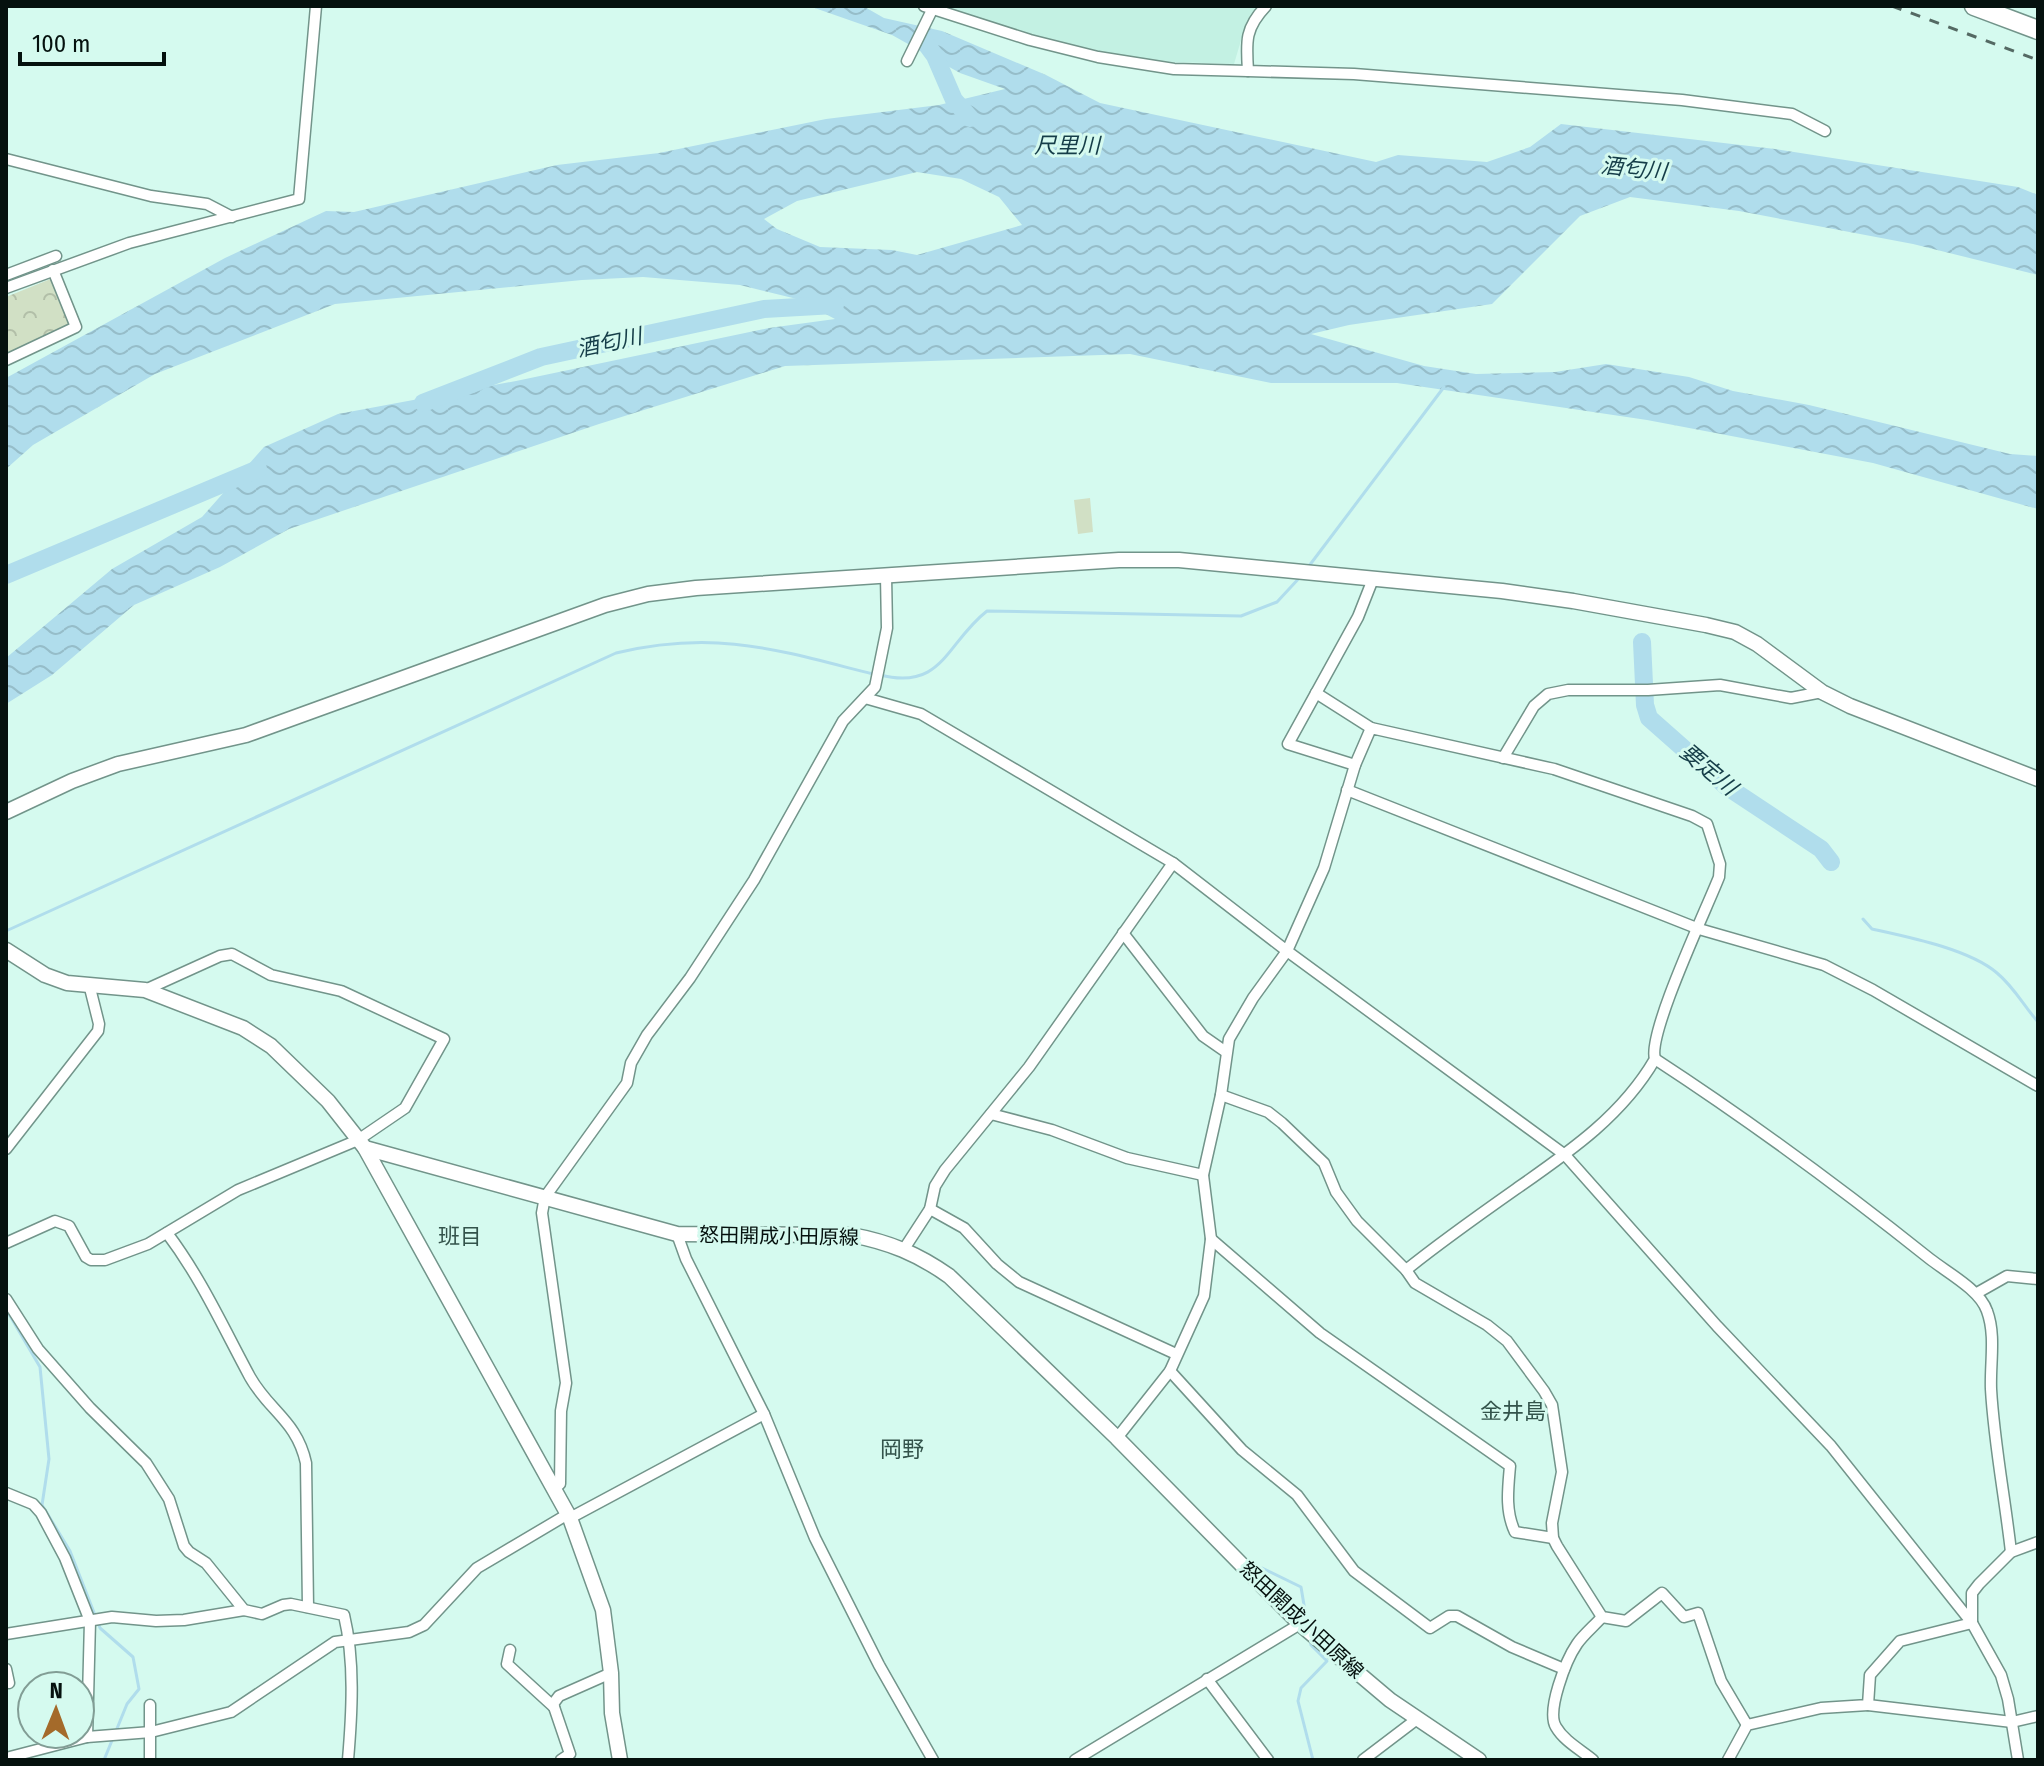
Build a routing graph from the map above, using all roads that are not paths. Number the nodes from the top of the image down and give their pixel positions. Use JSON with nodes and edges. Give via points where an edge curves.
{"nodes":[{"id":1,"x":316,"y":6,"type":"edge"},
{"id":2,"x":1266,"y":6,"type":"edge"},
{"id":3,"x":1974,"y":6,"type":"edge"},
{"id":4,"x":928,"y":8,"type":"edge"},
{"id":5,"x":2038,"y":30,"type":"edge"},
{"id":6,"x":907,"y":61,"type":"dead end"},
{"id":7,"x":1248,"y":71,"type":"junction"},
{"id":8,"x":1825,"y":131,"type":"dead end"},
{"id":9,"x":6,"y":159,"type":"edge"},
{"id":10,"x":232,"y":217,"type":"junction"},
{"id":11,"x":56,"y":256,"type":"dead end"},
{"id":12,"x":53,"y":270,"type":"junction"},
{"id":13,"x":6,"y":275,"type":"edge"},
{"id":14,"x":6,"y":288,"type":"edge"},
{"id":15,"x":6,"y":360,"type":"edge"},
{"id":16,"x":886,"y":576,"type":"junction"},
{"id":17,"x":1373,"y":579,"type":"junction"},
{"id":18,"x":1822,"y":692,"type":"junction"},
{"id":19,"x":1316,"y":693,"type":"junction"},
{"id":20,"x":865,"y":698,"type":"junction"},
{"id":21,"x":1371,"y":728,"type":"junction"},
{"id":22,"x":1503,"y":758,"type":"junction"},
{"id":23,"x":1355,"y":765,"type":"junction"},
{"id":24,"x":2038,"y":779,"type":"edge"},
{"id":25,"x":1347,"y":790,"type":"junction"},
{"id":26,"x":6,"y":812,"type":"edge"},
{"id":27,"x":1173,"y":863,"type":"junction"},
{"id":28,"x":1699,"y":929,"type":"junction"},
{"id":29,"x":1123,"y":933,"type":"junction"},
{"id":30,"x":6,"y":950,"type":"edge"},
{"id":31,"x":1287,"y":951,"type":"junction"},
{"id":32,"x":89,"y":984,"type":"junction"},
{"id":33,"x":145,"y":990,"type":"junction"},
{"id":34,"x":1226,"y":1052,"type":"junction"},
{"id":35,"x":1655,"y":1059,"type":"junction"},
{"id":36,"x":2038,"y":1086,"type":"edge"},
{"id":37,"x":1221,"y":1095,"type":"junction"},
{"id":38,"x":991,"y":1114,"type":"junction"},
{"id":39,"x":362,"y":1144,"type":"junction"},
{"id":40,"x":6,"y":1149,"type":"edge"},
{"id":41,"x":1565,"y":1155,"type":"junction"},
{"id":42,"x":1203,"y":1175,"type":"junction"},
{"id":43,"x":545,"y":1197,"type":"junction"},
{"id":44,"x":930,"y":1209,"type":"junction"},
{"id":45,"x":167,"y":1233,"type":"junction"},
{"id":46,"x":677,"y":1234,"type":"junction"},
{"id":47,"x":1211,"y":1239,"type":"junction"},
{"id":48,"x":6,"y":1243,"type":"edge"},
{"id":49,"x":904,"y":1249,"type":"junction"},
{"id":50,"x":1406,"y":1270,"type":"junction"},
{"id":51,"x":2038,"y":1279,"type":"edge"},
{"id":52,"x":1977,"y":1293,"type":"junction"},
{"id":53,"x":6,"y":1299,"type":"edge"},
{"id":54,"x":1176,"y":1354,"type":"junction"},
{"id":55,"x":1170,"y":1371,"type":"junction"},
{"id":56,"x":764,"y":1414,"type":"junction"},
{"id":57,"x":1117,"y":1438,"type":"junction"},
{"id":58,"x":553,"y":1489,"type":"junction"},
{"id":59,"x":6,"y":1493,"type":"edge"},
{"id":60,"x":569,"y":1516,"type":"junction"},
{"id":61,"x":1553,"y":1538,"type":"junction"},
{"id":62,"x":2038,"y":1542,"type":"edge"},
{"id":63,"x":2011,"y":1552,"type":"junction"},
{"id":64,"x":308,"y":1607,"type":"junction"},
{"id":65,"x":244,"y":1610,"type":"junction"},
{"id":66,"x":1602,"y":1617,"type":"junction"},
{"id":67,"x":90,"y":1621,"type":"junction"},
{"id":68,"x":1972,"y":1623,"type":"junction"},
{"id":69,"x":1301,"y":1625,"type":"junction"},
{"id":70,"x":6,"y":1634,"type":"edge"},
{"id":71,"x":348,"y":1641,"type":"junction"},
{"id":72,"x":510,"y":1650,"type":"dead end"},
{"id":73,"x":6,"y":1669,"type":"edge"},
{"id":74,"x":1564,"y":1669,"type":"junction"},
{"id":75,"x":89,"y":1670,"type":"edge"},
{"id":76,"x":611,"y":1673,"type":"junction"},
{"id":77,"x":1207,"y":1679,"type":"junction"},
{"id":78,"x":9,"y":1683,"type":"dead end"},
{"id":79,"x":150,"y":1705,"type":"dead end"},
{"id":80,"x":1868,"y":1705,"type":"junction"},
{"id":81,"x":554,"y":1707,"type":"junction"},
{"id":82,"x":2038,"y":1716,"type":"edge"},
{"id":83,"x":1417,"y":1719,"type":"junction"},
{"id":84,"x":2012,"y":1722,"type":"junction"},
{"id":85,"x":1747,"y":1725,"type":"junction"},
{"id":86,"x":151,"y":1732,"type":"junction"},
{"id":87,"x":96,"y":1736,"type":"edge"},
{"id":88,"x":37,"y":1750,"type":"edge"},
{"id":89,"x":6,"y":1758,"type":"edge"},
{"id":90,"x":150,"y":1760,"type":"edge"},
{"id":91,"x":348,"y":1760,"type":"edge"},
{"id":92,"x":561,"y":1760,"type":"edge"},
{"id":93,"x":620,"y":1760,"type":"edge"},
{"id":94,"x":933,"y":1760,"type":"edge"},
{"id":95,"x":1075,"y":1760,"type":"edge"},
{"id":96,"x":1268,"y":1760,"type":"edge"},
{"id":97,"x":1363,"y":1760,"type":"edge"},
{"id":98,"x":1479,"y":1760,"type":"edge"},
{"id":99,"x":1593,"y":1760,"type":"edge"},
{"id":100,"x":1728,"y":1760,"type":"edge"},
{"id":101,"x":2018,"y":1760,"type":"edge"}],
"edges":[{"from":1,"to":10,"type":"street","via":[[299,199]]},
{"from":2,"to":7,"type":"street","via":[[1246,41]]},
{"from":3,"to":5,"type":"highway"},
{"from":4,"to":6,"type":"street"},
{"from":4,"to":7,"type":"street","via":[[1098,57],[1174,69]]},
{"from":7,"to":8,"type":"street","via":[[1354,74],[1682,100],[1792,114]]},
{"from":9,"to":10,"type":"street","via":[[151,196],[207,204]]},
{"from":10,"to":12,"type":"street","via":[[129,243]]},
{"from":11,"to":13,"type":"street"},
{"from":12,"to":14,"type":"street"},
{"from":12,"to":15,"type":"street","via":[[76,327]]},
{"from":16,"to":17,"type":"street","via":[[1179,560]]},
{"from":16,"to":20,"type":"street","via":[[887,628],[875,687]]},
{"from":16,"to":26,"type":"street","via":[[696,588],[605,605],[246,735],[107,768]]},
{"from":17,"to":18,"type":"street","via":[[1573,601],[1735,632]]},
{"from":17,"to":19,"type":"street"},
{"from":18,"to":22,"type":"street","via":[[1791,698],[1720,685],[1548,694],[1534,706]]},
{"from":18,"to":24,"type":"street"},
{"from":19,"to":21,"type":"street"},
{"from":19,"to":23,"type":"street","via":[[1288,744]]},
{"from":20,"to":27,"type":"street","via":[[921,714]]},
{"from":20,"to":43,"type":"street","via":[[843,721],[746,893],[647,1035],[627,1083]]},
{"from":21,"to":22,"type":"street"},
{"from":21,"to":23,"type":"street"},
{"from":22,"to":28,"type":"street","via":[[1554,769],[1707,824],[1720,870]]},
{"from":23,"to":25,"type":"street"},
{"from":25,"to":28,"type":"street"},
{"from":25,"to":31,"type":"street","via":[[1324,868]]},
{"from":27,"to":29,"type":"street"},
{"from":27,"to":31,"type":"street"},
{"from":28,"to":35,"type":"street","via":[[1668,1002],[1652,1050]]},
{"from":28,"to":36,"type":"street","via":[[1824,965]]},
{"from":29,"to":34,"type":"street","via":[[1203,1036]]},
{"from":29,"to":38,"type":"street"},
{"from":30,"to":32,"type":"street","via":[[45,975]]},
{"from":31,"to":34,"type":"street","via":[[1237,1022]]},
{"from":31,"to":41,"type":"street"},
{"from":32,"to":33,"type":"street"},
{"from":32,"to":40,"type":"street","via":[[98,1031]]},
{"from":33,"to":39,"type":"street","via":[[243,1028],[271,1046],[328,1101]]},
{"from":33,"to":39,"type":"street","via":[[232,954],[271,975],[341,991],[444,1039],[405,1108]]},
{"from":34,"to":37,"type":"street"},
{"from":35,"to":41,"type":"street","via":[[1622,1105]]},
{"from":35,"to":52,"type":"street","via":[[1736,1112]]},
{"from":37,"to":42,"type":"street"},
{"from":37,"to":50,"type":"street","via":[[1268,1112],[1324,1163],[1357,1221]]},
{"from":38,"to":42,"type":"street","via":[[1127,1158]]},
{"from":38,"to":44,"type":"street","via":[[945,1170]]},
{"from":39,"to":43,"type":"street","name":"怒田開成小田原線"},
{"from":39,"to":45,"type":"street","via":[[238,1190]]},
{"from":39,"to":58,"type":"street"},
{"from":41,"to":50,"type":"street"},
{"from":41,"to":68,"type":"street","via":[[1831,1446]]},
{"from":42,"to":47,"type":"street"},
{"from":43,"to":46,"type":"street","name":"怒田開成小田原線"},
{"from":43,"to":58,"type":"street","via":[[542,1213],[566,1383],[560,1484]]},
{"from":44,"to":49,"type":"street"},
{"from":44,"to":54,"type":"street","via":[[964,1228],[1019,1282]]},
{"from":45,"to":48,"type":"street","via":[[98,1261],[86,1257],[63,1222],[48,1223]]},
{"from":45,"to":64,"type":"street","via":[[190,1262],[251,1378],[302,1444]]},
{"from":46,"to":49,"type":"street","name":"怒田開成小田原線","via":[[851,1235]]},
{"from":46,"to":56,"type":"street"},
{"from":47,"to":54,"type":"street","via":[[1204,1296]]},
{"from":47,"to":61,"type":"street","via":[[1320,1333],[1510,1466],[1507,1501],[1515,1532]]},
{"from":49,"to":57,"type":"street","name":"怒田開成小田原線","via":[[949,1276]]},
{"from":50,"to":61,"type":"street","via":[[1415,1283],[1507,1341],[1552,1405],[1562,1472]]},
{"from":51,"to":52,"type":"street","via":[[2007,1276]]},
{"from":52,"to":63,"type":"street","via":[[1991,1329],[1991,1390]]},
{"from":53,"to":65,"type":"street","via":[[38,1349],[146,1463],[169,1499],[184,1546],[206,1563]]},
{"from":54,"to":55,"type":"street"},
{"from":55,"to":57,"type":"street"},
{"from":55,"to":74,"type":"street","via":[[1242,1450],[1297,1495],[1354,1571],[1430,1628],[1457,1616]]},
{"from":56,"to":60,"type":"street"},
{"from":56,"to":94,"type":"street","via":[[815,1538]]},
{"from":57,"to":69,"type":"street","name":"怒田開成小田原線"},
{"from":58,"to":60,"type":"street"},
{"from":59,"to":67,"type":"street","via":[[41,1513]]},
{"from":60,"to":71,"type":"street","via":[[477,1568],[424,1625]]},
{"from":60,"to":76,"type":"street","via":[[603,1610]]},
{"from":61,"to":66,"type":"street"},
{"from":62,"to":63,"type":"street"},
{"from":63,"to":68,"type":"street","via":[[1972,1593]]},
{"from":64,"to":65,"type":"street","via":[[283,1605],[262,1614]]},
{"from":64,"to":71,"type":"street","via":[[344,1615]]},
{"from":65,"to":67,"type":"street","via":[[184,1620]]},
{"from":66,"to":74,"type":"street","via":[[1577,1644]]},
{"from":66,"to":85,"type":"street","via":[[1626,1621],[1662,1593],[1684,1617],[1698,1613],[1721,1681]]},
{"from":67,"to":70,"type":"street"},
{"from":67,"to":75,"type":"street"},
{"from":68,"to":80,"type":"street","via":[[1900,1641],[1870,1675]]},
{"from":68,"to":84,"type":"street","via":[[2001,1675]]},
{"from":69,"to":77,"type":"street"},
{"from":69,"to":83,"type":"street","name":"怒田開成小田原線"},
{"from":71,"to":86,"type":"street","via":[[327,1646],[231,1712]]},
{"from":71,"to":91,"type":"street"},
{"from":72,"to":81,"type":"street","via":[[507,1664]]},
{"from":73,"to":78,"type":"street"},
{"from":74,"to":99,"type":"street","via":[[1552,1716],[1555,1726]]},
{"from":76,"to":81,"type":"street","via":[[559,1696]]},
{"from":76,"to":93,"type":"street"},
{"from":77,"to":95,"type":"street"},
{"from":77,"to":96,"type":"street"},
{"from":79,"to":86,"type":"street"},
{"from":80,"to":84,"type":"street"},
{"from":80,"to":85,"type":"street","via":[[1821,1708]]},
{"from":81,"to":92,"type":"street","via":[[570,1754]]},
{"from":82,"to":84,"type":"street"},
{"from":83,"to":97,"type":"street"},
{"from":83,"to":98,"type":"street","name":"怒田開成小田原線"},
{"from":84,"to":101,"type":"street"},
{"from":85,"to":100,"type":"street"},
{"from":86,"to":87,"type":"street"},
{"from":86,"to":90,"type":"street"},
{"from":88,"to":89,"type":"street"}]}
